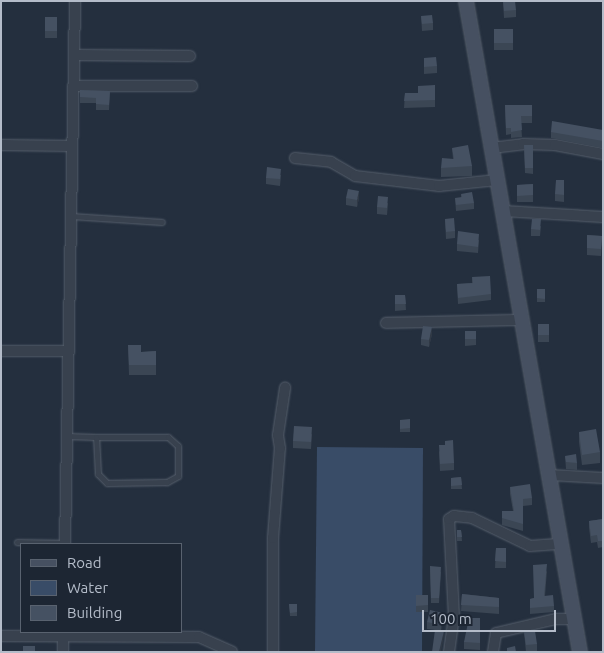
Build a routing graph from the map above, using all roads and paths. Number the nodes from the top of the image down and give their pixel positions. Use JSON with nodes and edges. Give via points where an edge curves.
{"nodes":[{"id":1,"x":75,"y":1,"type":"edge"},
{"id":2,"x":466,"y":1,"type":"edge"},
{"id":3,"x":74,"y":55,"type":"junction"},
{"id":4,"x":190,"y":56,"type":"dead end"},
{"id":5,"x":73,"y":86,"type":"junction"},
{"id":6,"x":192,"y":86,"type":"dead end"},
{"id":7,"x":1,"y":145,"type":"edge"},
{"id":8,"x":72,"y":146,"type":"junction"},
{"id":9,"x":492,"y":148,"type":"junction"},
{"id":10,"x":603,"y":154,"type":"edge"},
{"id":11,"x":295,"y":158,"type":"dead end"},
{"id":12,"x":497,"y":180,"type":"junction"},
{"id":13,"x":503,"y":210,"type":"junction"},
{"id":14,"x":71,"y":216,"type":"junction"},
{"id":15,"x":603,"y":217,"type":"edge"},
{"id":16,"x":162,"y":222,"type":"dead end"},
{"id":17,"x":522,"y":320,"type":"junction"},
{"id":18,"x":386,"y":323,"type":"dead end"},
{"id":19,"x":1,"y":351,"type":"edge"},
{"id":20,"x":68,"y":351,"type":"junction"},
{"id":21,"x":285,"y":388,"type":"dead end"},
{"id":22,"x":67,"y":436,"type":"junction"},
{"id":23,"x":96,"y":436,"type":"junction"},
{"id":24,"x":550,"y":475,"type":"junction"},
{"id":25,"x":603,"y":478,"type":"edge"},
{"id":26,"x":17,"y":542,"type":"dead end"},
{"id":27,"x":41,"y":543,"type":"edge"},
{"id":28,"x":65,"y":543,"type":"edge"},
{"id":29,"x":561,"y":544,"type":"junction"},
{"id":30,"x":574,"y":619,"type":"junction"},
{"id":31,"x":1,"y":636,"type":"edge"},
{"id":32,"x":63,"y":641,"type":"edge"},
{"id":33,"x":214,"y":648,"type":"edge"},
{"id":34,"x":232,"y":652,"type":"edge"},
{"id":35,"x":273,"y":652,"type":"edge"},
{"id":36,"x":449,"y":652,"type":"edge"},
{"id":37,"x":493,"y":652,"type":"edge"},
{"id":38,"x":580,"y":652,"type":"edge"}],
"edges":[{"from":1,"to":3,"type":"street"},
{"from":2,"to":9,"type":"street"},
{"from":3,"to":4,"type":"street"},
{"from":3,"to":5,"type":"street"},
{"from":5,"to":6,"type":"street"},
{"from":5,"to":8,"type":"street"},
{"from":7,"to":8,"type":"street"},
{"from":8,"to":14,"type":"street"},
{"from":9,"to":10,"type":"street","via":[[554,145]]},
{"from":9,"to":12,"type":"street"},
{"from":11,"to":12,"type":"street","via":[[331,162],[355,176],[438,186]]},
{"from":12,"to":13,"type":"street"},
{"from":13,"to":15,"type":"street"},
{"from":13,"to":17,"type":"street"},
{"from":14,"to":16,"type":"lane"},
{"from":14,"to":20,"type":"street"},
{"from":17,"to":18,"type":"street"},
{"from":17,"to":24,"type":"street"},
{"from":19,"to":20,"type":"street"},
{"from":20,"to":22,"type":"street"},
{"from":21,"to":35,"type":"street","via":[[278,435],[273,538]]},
{"from":22,"to":23,"type":"lane"},
{"from":22,"to":28,"type":"street"},
{"from":23,"to":23,"type":"lane","via":[[175,440],[180,455],[178,476],[167,482],[107,482],[98,474]]},
{"from":24,"to":25,"type":"street"},
{"from":24,"to":29,"type":"street"},
{"from":26,"to":27,"type":"lane"},
{"from":29,"to":30,"type":"street"},
{"from":29,"to":36,"type":"street","via":[[530,546],[472,518],[459,516],[448,519],[454,616]]},
{"from":30,"to":37,"type":"street","via":[[556,619],[496,633]]},
{"from":30,"to":38,"type":"street"},
{"from":31,"to":32,"type":"street"},
{"from":32,"to":33,"type":"street","via":[[198,637]]},
{"from":33,"to":34,"type":"street"}]}
